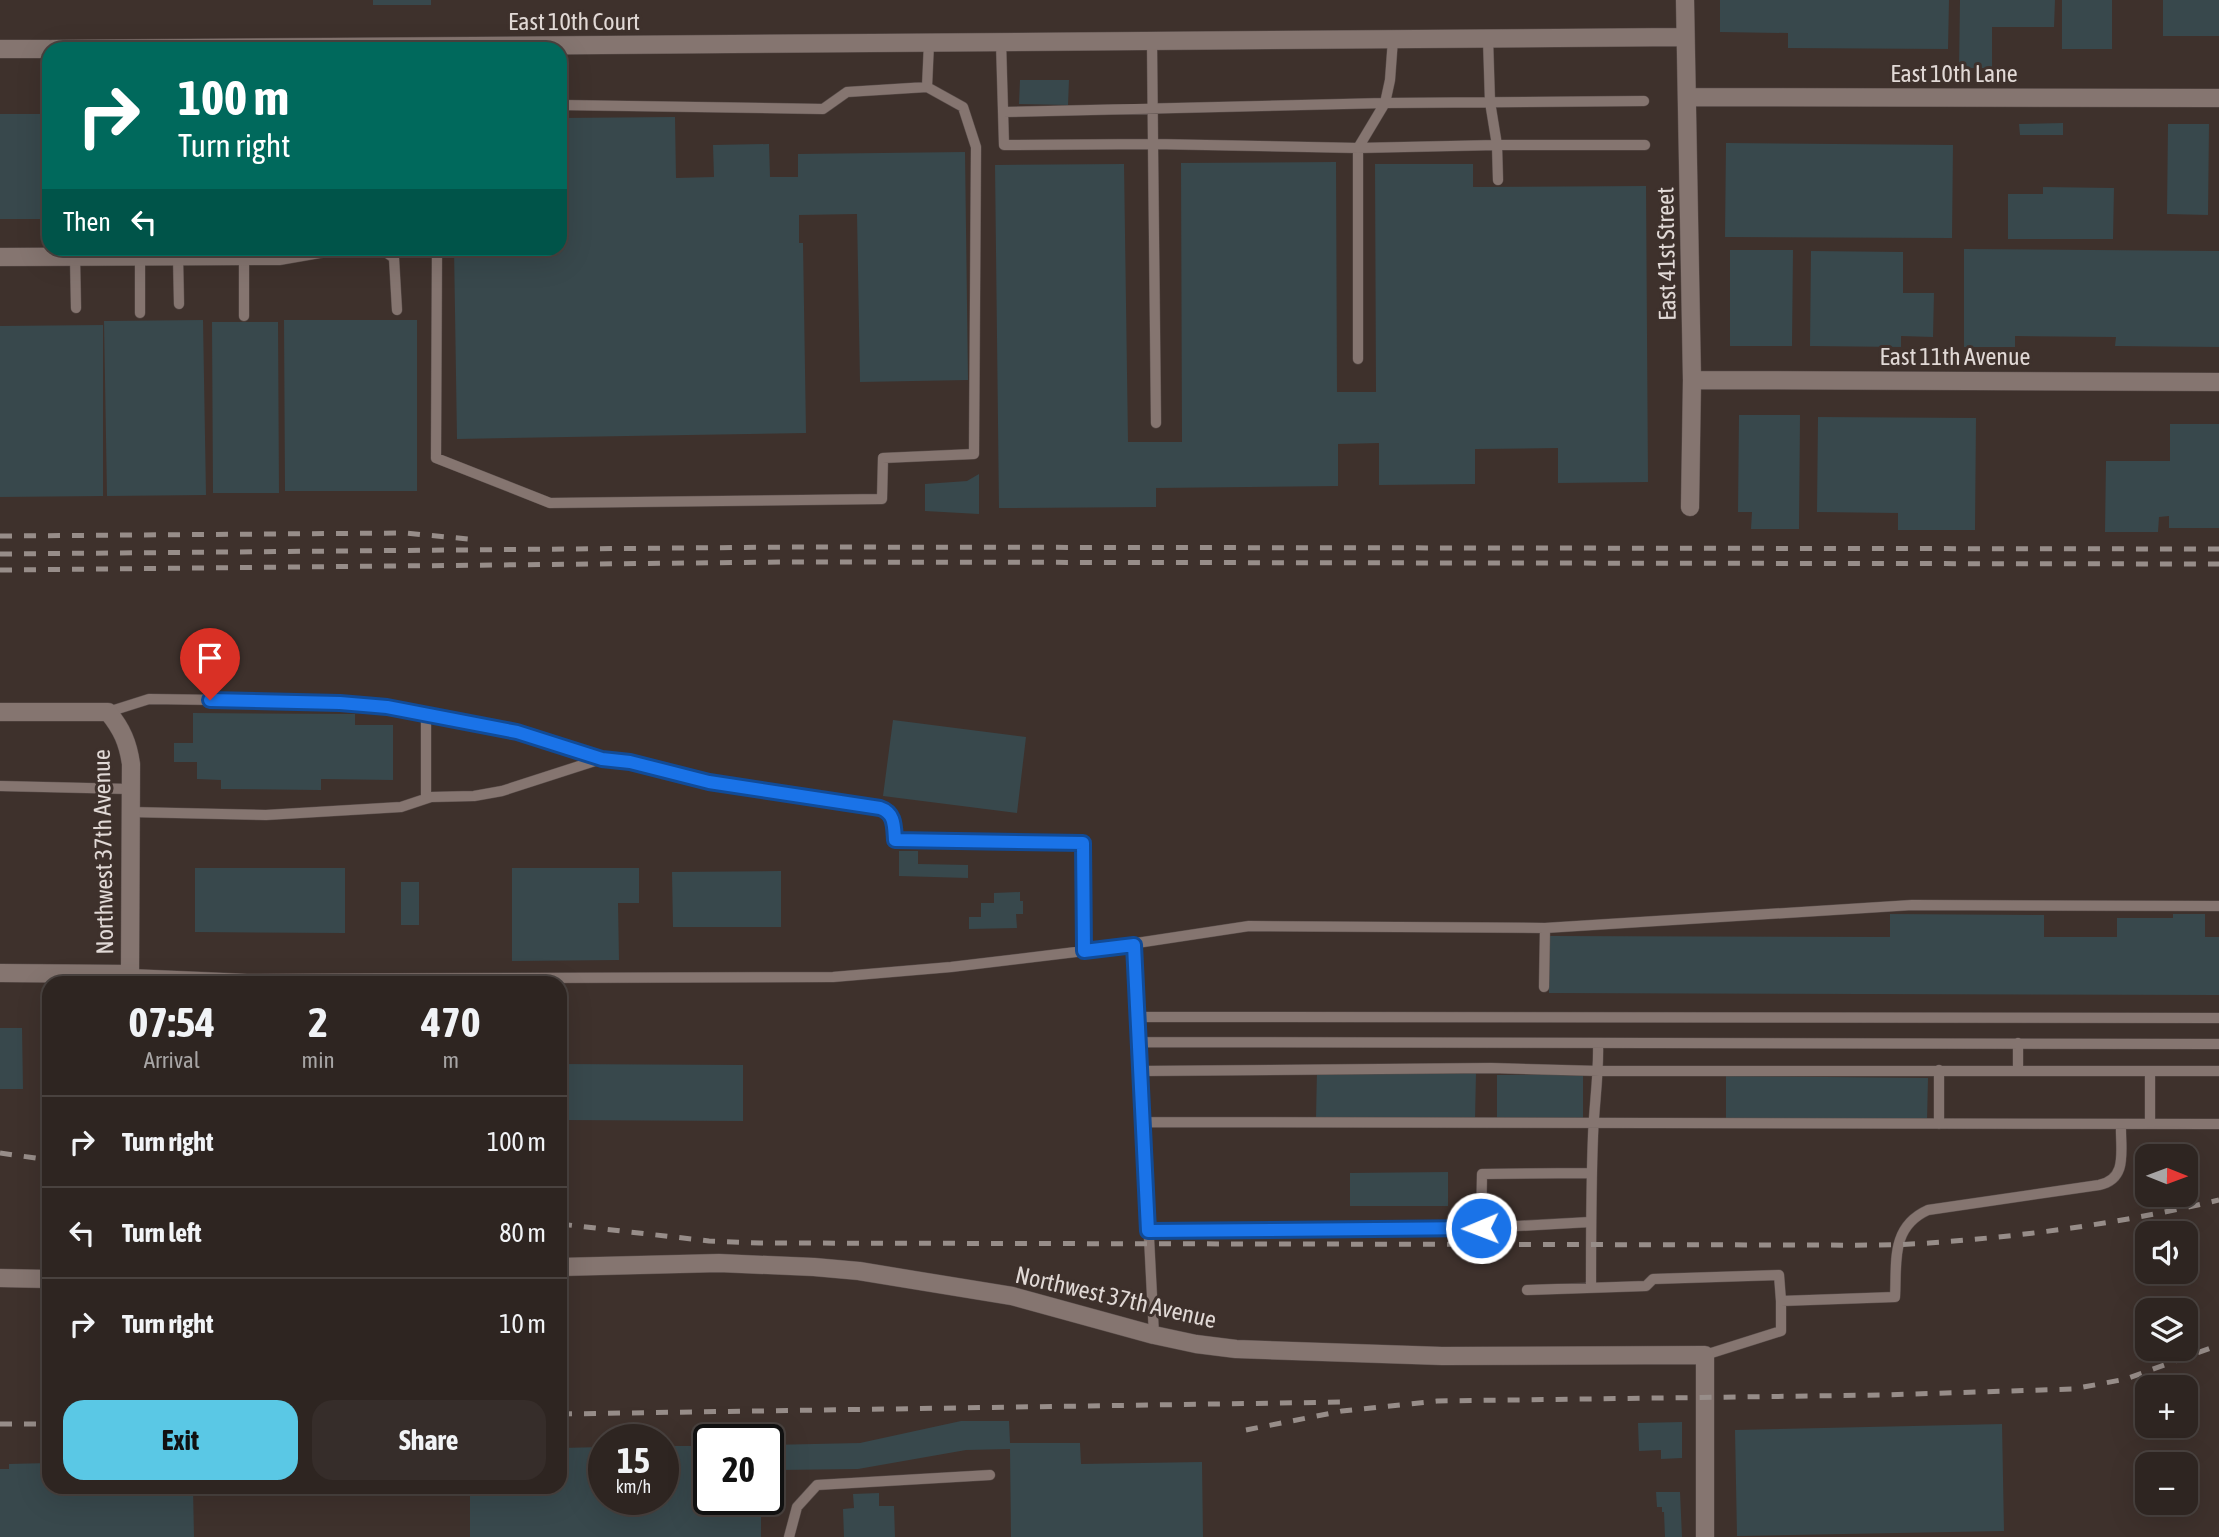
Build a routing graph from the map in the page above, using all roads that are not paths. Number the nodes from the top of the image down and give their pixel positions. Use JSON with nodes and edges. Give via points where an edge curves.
{"nodes":[{"id":1,"x":1685,"y":0,"type":"edge"},
{"id":2,"x":1685,"y":37,"type":"junction"},
{"id":3,"x":1488,"y":38,"type":"junction"},
{"id":4,"x":1393,"y":39,"type":"junction"},
{"id":5,"x":1153,"y":41,"type":"junction"},
{"id":6,"x":1001,"y":42,"type":"junction"},
{"id":7,"x":929,"y":43,"type":"junction"},
{"id":8,"x":567,"y":47,"type":"edge"},
{"id":9,"x":0,"y":49,"type":"edge"},
{"id":10,"x":42,"y":49,"type":"edge"},
{"id":11,"x":928,"y":87,"type":"junction"},
{"id":12,"x":1689,"y":97,"type":"junction"},
{"id":13,"x":2219,"y":98,"type":"edge"},
{"id":14,"x":1644,"y":101,"type":"dead end"},
{"id":15,"x":1490,"y":102,"type":"junction"},
{"id":16,"x":1385,"y":103,"type":"junction"},
{"id":17,"x":567,"y":105,"type":"edge"},
{"id":18,"x":1153,"y":109,"type":"junction"},
{"id":19,"x":1003,"y":112,"type":"junction"},
{"id":20,"x":1153,"y":144,"type":"junction"},
{"id":21,"x":1497,"y":145,"type":"junction"},
{"id":22,"x":1645,"y":145,"type":"dead end"},
{"id":23,"x":1358,"y":148,"type":"junction"},
{"id":24,"x":1498,"y":180,"type":"dead end"},
{"id":25,"x":178,"y":256,"type":"junction"},
{"id":26,"x":244,"y":256,"type":"junction"},
{"id":27,"x":280,"y":256,"type":"edge"},
{"id":28,"x":391,"y":256,"type":"edge"},
{"id":29,"x":437,"y":256,"type":"edge"},
{"id":30,"x":0,"y":257,"type":"edge"},
{"id":31,"x":75,"y":257,"type":"junction"},
{"id":32,"x":140,"y":257,"type":"junction"},
{"id":33,"x":179,"y":304,"type":"dead end"},
{"id":34,"x":76,"y":308,"type":"dead end"},
{"id":35,"x":397,"y":310,"type":"dead end"},
{"id":36,"x":140,"y":313,"type":"dead end"},
{"id":37,"x":244,"y":316,"type":"dead end"},
{"id":38,"x":1358,"y":359,"type":"dead end"},
{"id":39,"x":1692,"y":380,"type":"junction"},
{"id":40,"x":2219,"y":382,"type":"edge"},
{"id":41,"x":1156,"y":423,"type":"dead end"},
{"id":42,"x":1690,"y":507,"type":"dead end"},
{"id":43,"x":0,"y":712,"type":"edge"},
{"id":44,"x":108,"y":712,"type":"junction"},
{"id":45,"x":426,"y":715,"type":"junction"},
{"id":46,"x":602,"y":759,"type":"junction"},
{"id":47,"x":0,"y":786,"type":"edge"},
{"id":48,"x":131,"y":789,"type":"junction"},
{"id":49,"x":426,"y":798,"type":"junction"},
{"id":50,"x":130,"y":813,"type":"junction"},
{"id":51,"x":2219,"y":906,"type":"edge"},
{"id":52,"x":1545,"y":928,"type":"junction"},
{"id":53,"x":1134,"y":945,"type":"junction"},
{"id":54,"x":1084,"y":951,"type":"junction"},
{"id":55,"x":0,"y":973,"type":"edge"},
{"id":56,"x":130,"y":974,"type":"junction"},
{"id":57,"x":177,"y":976,"type":"edge"},
{"id":58,"x":567,"y":978,"type":"edge"},
{"id":59,"x":1544,"y":987,"type":"dead end"},
{"id":60,"x":1138,"y":1017,"type":"junction"},
{"id":61,"x":2219,"y":1018,"type":"edge"},
{"id":62,"x":1139,"y":1042,"type":"junction"},
{"id":63,"x":2018,"y":1043,"type":"junction"},
{"id":64,"x":1598,"y":1044,"type":"junction"},
{"id":65,"x":2219,"y":1044,"type":"edge"},
{"id":66,"x":1141,"y":1070,"type":"junction"},
{"id":67,"x":1939,"y":1070,"type":"junction"},
{"id":68,"x":2018,"y":1070,"type":"junction"},
{"id":69,"x":1599,"y":1071,"type":"junction"},
{"id":70,"x":2150,"y":1071,"type":"junction"},
{"id":71,"x":2219,"y":1071,"type":"edge"},
{"id":72,"x":1143,"y":1122,"type":"junction"},
{"id":73,"x":1594,"y":1122,"type":"junction"},
{"id":74,"x":1939,"y":1124,"type":"junction"},
{"id":75,"x":2121,"y":1124,"type":"junction"},
{"id":76,"x":2150,"y":1124,"type":"junction"},
{"id":77,"x":2219,"y":1124,"type":"edge"},
{"id":78,"x":1592,"y":1173,"type":"junction"},
{"id":79,"x":1590,"y":1222,"type":"junction"},
{"id":80,"x":1481,"y":1228,"type":"junction"},
{"id":81,"x":1148,"y":1231,"type":"junction"},
{"id":82,"x":567,"y":1267,"type":"edge"},
{"id":83,"x":0,"y":1278,"type":"edge"},
{"id":84,"x":42,"y":1279,"type":"edge"},
{"id":85,"x":1591,"y":1288,"type":"junction"},
{"id":86,"x":1527,"y":1290,"type":"dead end"},
{"id":87,"x":1781,"y":1301,"type":"junction"},
{"id":88,"x":1154,"y":1335,"type":"junction"},
{"id":89,"x":1705,"y":1355,"type":"junction"},
{"id":90,"x":990,"y":1475,"type":"dead end"},
{"id":91,"x":789,"y":1537,"type":"edge"},
{"id":92,"x":1705,"y":1537,"type":"edge"}],
"edges":[{"from":1,"to":2,"type":"street","name":"East 41st Street"},
{"from":2,"to":3,"type":"street","name":"East 10th Court"},
{"from":2,"to":12,"type":"street","name":"East 41st Street"},
{"from":3,"to":4,"type":"street","name":"East 10th Court"},
{"from":3,"to":15,"type":"lane"},
{"from":4,"to":5,"type":"street","name":"East 10th Court"},
{"from":4,"to":16,"type":"lane"},
{"from":5,"to":6,"type":"street","name":"East 10th Court"},
{"from":5,"to":18,"type":"lane"},
{"from":6,"to":7,"type":"street","name":"East 10th Court"},
{"from":6,"to":19,"type":"lane"},
{"from":7,"to":8,"type":"street","name":"East 10th Court"},
{"from":7,"to":11,"type":"lane"},
{"from":9,"to":10,"type":"street","name":"East 10th Court"},
{"from":11,"to":17,"type":"lane","via":[[847,92],[823,109]]},
{"from":11,"to":29,"type":"lane","via":[[963,107],[976,147],[974,454],[883,458],[882,499],[550,503],[436,458]]},
{"from":12,"to":13,"type":"street","name":"East 10th Lane"},
{"from":12,"to":39,"type":"street","name":"East 41st Street"},
{"from":14,"to":15,"type":"lane"},
{"from":15,"to":16,"type":"lane"},
{"from":15,"to":21,"type":"lane"},
{"from":16,"to":18,"type":"lane"},
{"from":16,"to":23,"type":"lane"},
{"from":18,"to":19,"type":"lane"},
{"from":18,"to":20,"type":"lane"},
{"from":19,"to":20,"type":"lane","via":[[1003,145]]},
{"from":20,"to":23,"type":"lane"},
{"from":20,"to":41,"type":"lane"},
{"from":21,"to":22,"type":"lane"},
{"from":21,"to":23,"type":"lane"},
{"from":21,"to":24,"type":"lane"},
{"from":23,"to":38,"type":"lane"},
{"from":25,"to":26,"type":"street"},
{"from":25,"to":32,"type":"street"},
{"from":25,"to":33,"type":"lane"},
{"from":26,"to":27,"type":"street"},
{"from":26,"to":37,"type":"lane"},
{"from":28,"to":35,"type":"lane"},
{"from":30,"to":31,"type":"street"},
{"from":31,"to":32,"type":"street"},
{"from":31,"to":34,"type":"lane"},
{"from":32,"to":36,"type":"lane"},
{"from":39,"to":40,"type":"street","name":"East 11th Avenue"},
{"from":39,"to":42,"type":"street","name":"East 41st Street"},
{"from":43,"to":44,"type":"street"},
{"from":44,"to":45,"type":"lane","via":[[149,699],[364,704]]},
{"from":44,"to":48,"type":"street","name":"Northwest 37th Avenue","via":[[127,742]]},
{"from":45,"to":46,"type":"lane","via":[[517,732]]},
{"from":45,"to":49,"type":"lane"},
{"from":46,"to":49,"type":"lane","via":[[502,791]]},
{"from":46,"to":54,"type":"lane","via":[[729,786],[880,808],[892,817],[895,840],[1083,843]]},
{"from":47,"to":48,"type":"lane"},
{"from":48,"to":50,"type":"street","name":"Northwest 37th Avenue"},
{"from":49,"to":50,"type":"lane","via":[[401,807],[279,814]]},
{"from":50,"to":56,"type":"street","name":"Northwest 37th Avenue"},
{"from":51,"to":52,"type":"lane","via":[[1912,905]]},
{"from":52,"to":53,"type":"lane","via":[[1249,926]]},
{"from":52,"to":59,"type":"lane"},
{"from":53,"to":54,"type":"lane"},
{"from":53,"to":60,"type":"lane"},
{"from":54,"to":58,"type":"lane","via":[[801,978]]},
{"from":55,"to":56,"type":"street","name":"Northwest 37th Avenue"},
{"from":56,"to":57,"type":"lane"},
{"from":60,"to":61,"type":"lane"},
{"from":60,"to":62,"type":"lane"},
{"from":62,"to":64,"type":"lane"},
{"from":62,"to":66,"type":"lane"},
{"from":63,"to":64,"type":"lane"},
{"from":63,"to":65,"type":"lane"},
{"from":63,"to":68,"type":"lane"},
{"from":64,"to":69,"type":"lane"},
{"from":66,"to":69,"type":"lane"},
{"from":66,"to":72,"type":"lane"},
{"from":67,"to":68,"type":"lane"},
{"from":67,"to":69,"type":"lane"},
{"from":67,"to":74,"type":"lane"},
{"from":68,"to":70,"type":"lane"},
{"from":69,"to":73,"type":"lane"},
{"from":70,"to":71,"type":"lane"},
{"from":70,"to":76,"type":"lane"},
{"from":72,"to":73,"type":"lane"},
{"from":72,"to":81,"type":"lane"},
{"from":73,"to":74,"type":"lane"},
{"from":73,"to":78,"type":"lane"},
{"from":74,"to":75,"type":"lane"},
{"from":75,"to":76,"type":"lane"},
{"from":75,"to":87,"type":"lane","via":[[2119,1173],[2107,1183],[1936,1207],[1911,1220],[1898,1244],[1895,1297]]},
{"from":76,"to":77,"type":"lane"},
{"from":78,"to":79,"type":"lane"},
{"from":78,"to":80,"type":"lane","via":[[1482,1174]]},
{"from":79,"to":80,"type":"lane"},
{"from":79,"to":85,"type":"lane"},
{"from":80,"to":81,"type":"lane"},
{"from":81,"to":88,"type":"lane"},
{"from":82,"to":88,"type":"street","name":"Northwest 37th Avenue","via":[[719,1263],[859,1271],[1012,1296]]},
{"from":83,"to":84,"type":"street"},
{"from":85,"to":86,"type":"lane"},
{"from":85,"to":87,"type":"lane","via":[[1646,1286],[1653,1279],[1779,1275]]},
{"from":87,"to":89,"type":"lane","via":[[1781,1331]]},
{"from":88,"to":89,"type":"street","name":"Northwest 37th Avenue","via":[[1236,1349],[1367,1354]]},
{"from":89,"to":92,"type":"street"},
{"from":90,"to":91,"type":"lane","via":[[817,1485],[797,1507]]}]}
